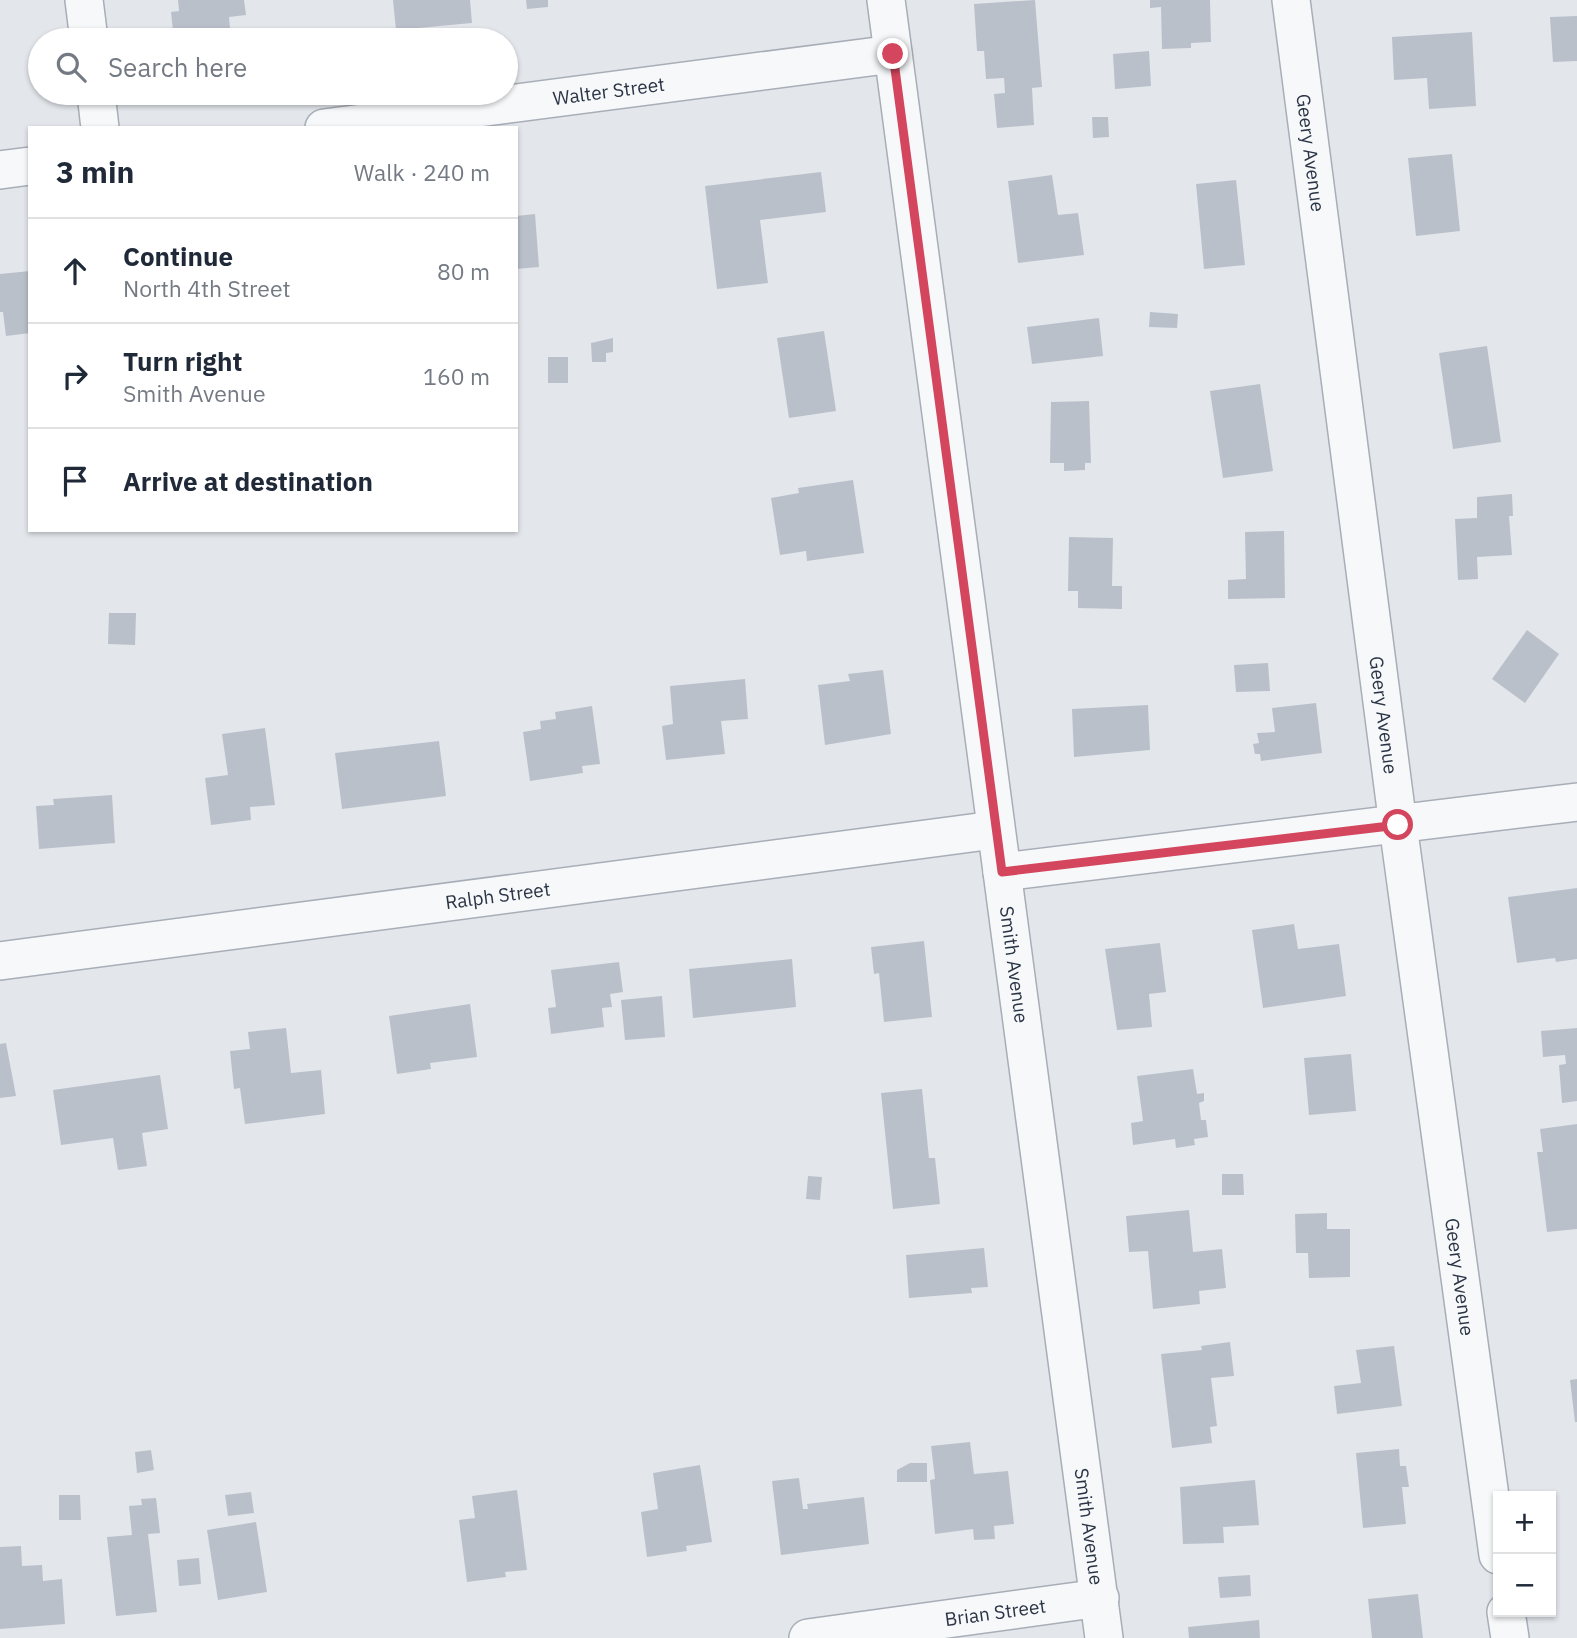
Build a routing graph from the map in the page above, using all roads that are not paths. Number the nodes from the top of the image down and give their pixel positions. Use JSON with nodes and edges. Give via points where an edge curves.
{"nodes":[{"id":1,"x":84,"y":0,"type":"edge"},
{"id":2,"x":886,"y":0,"type":"edge"},
{"id":3,"x":1291,"y":0,"type":"edge"},
{"id":4,"x":88,"y":28,"type":"edge"},
{"id":5,"x":893,"y":54,"type":"junction"},
{"id":6,"x":518,"y":103,"type":"edge"},
{"id":7,"x":97,"y":105,"type":"edge"},
{"id":8,"x":501,"y":105,"type":"edge"},
{"id":9,"x":100,"y":126,"type":"edge"},
{"id":10,"x":339,"y":126,"type":"edge"},
{"id":11,"x":28,"y":166,"type":"edge"},
{"id":12,"x":0,"y":170,"type":"edge"},
{"id":13,"x":1577,"y":802,"type":"edge"},
{"id":14,"x":1398,"y":825,"type":"junction"},
{"id":15,"x":995,"y":830,"type":"junction"},
{"id":16,"x":1002,"y":872,"type":"junction"},
{"id":17,"x":0,"y":961,"type":"edge"},
{"id":18,"x":1498,"y":1554,"type":"edge"},
{"id":19,"x":1100,"y":1598,"type":"junction"},
{"id":20,"x":1507,"y":1617,"type":"edge"},
{"id":21,"x":808,"y":1638,"type":"edge"},
{"id":22,"x":1104,"y":1638,"type":"edge"},
{"id":23,"x":1510,"y":1638,"type":"edge"}],
"edges":[{"from":1,"to":4,"type":"street"},
{"from":2,"to":5,"type":"street","name":"Smith Avenue"},
{"from":3,"to":14,"type":"street","name":"Geery Avenue"},
{"from":5,"to":6,"type":"street","name":"Walter Street"},
{"from":5,"to":15,"type":"street","name":"Smith Avenue"},
{"from":7,"to":9,"type":"street"},
{"from":8,"to":10,"type":"street","name":"Walter Street"},
{"from":11,"to":12,"type":"street"},
{"from":13,"to":14,"type":"street"},
{"from":14,"to":16,"type":"street"},
{"from":14,"to":18,"type":"street","name":"Geery Avenue"},
{"from":15,"to":16,"type":"street","name":"Smith Avenue"},
{"from":15,"to":17,"type":"street","name":"Ralph Street"},
{"from":16,"to":19,"type":"street","name":"Smith Avenue"},
{"from":19,"to":21,"type":"street","name":"Brian Street"},
{"from":19,"to":22,"type":"street","name":"Smith Avenue"},
{"from":20,"to":23,"type":"street"}]}
